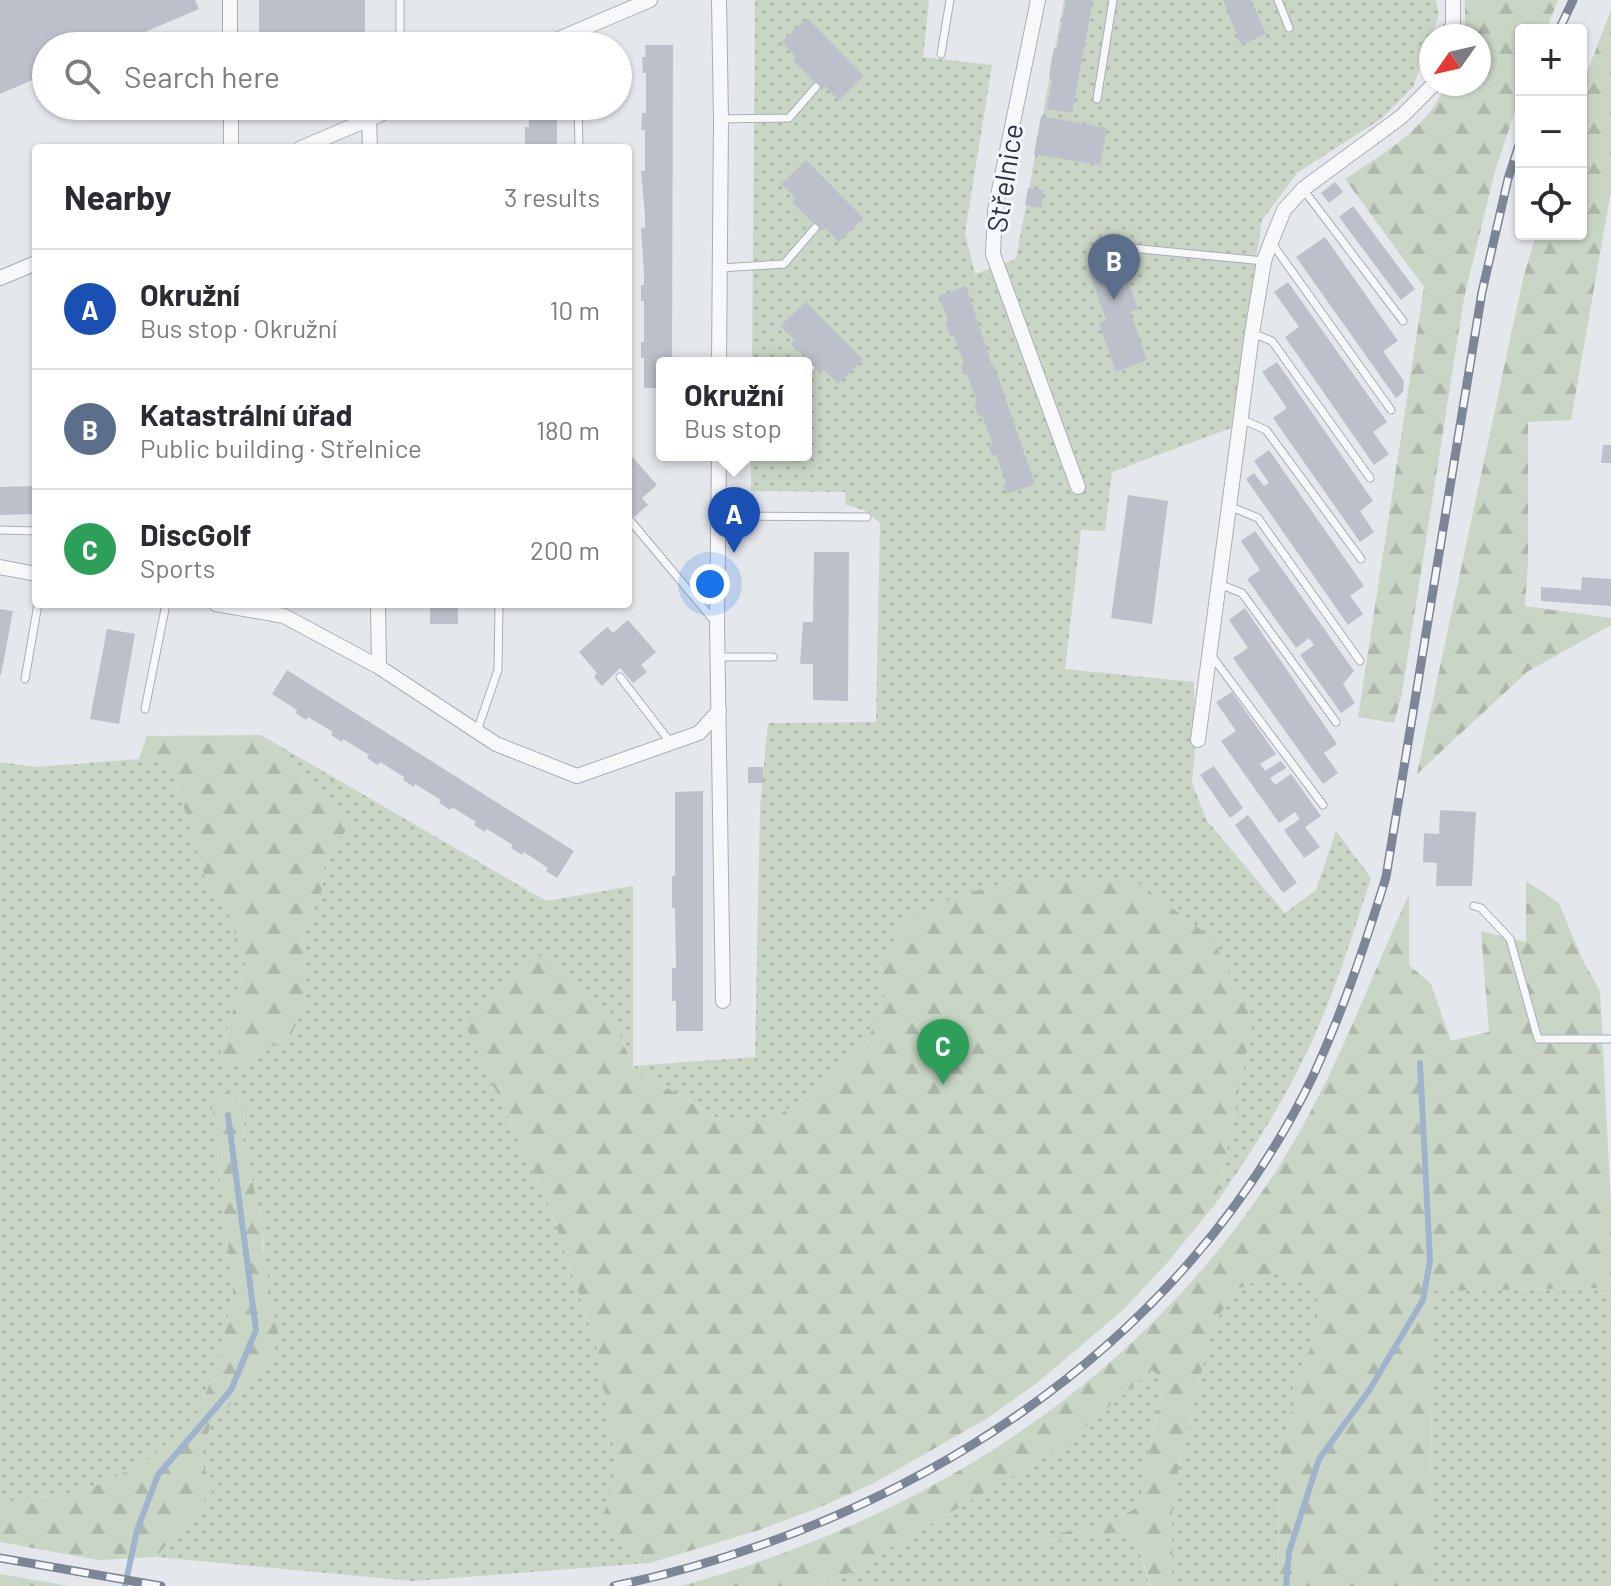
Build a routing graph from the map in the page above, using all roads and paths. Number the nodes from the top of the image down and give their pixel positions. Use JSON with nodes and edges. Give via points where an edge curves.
{"nodes":[{"id":1,"x":230,"y":0,"type":"edge"},
{"id":2,"x":400,"y":0,"type":"edge"},
{"id":3,"x":650,"y":0,"type":"edge"},
{"id":4,"x":719,"y":0,"type":"edge"},
{"id":5,"x":950,"y":0,"type":"edge"},
{"id":6,"x":1038,"y":0,"type":"edge"},
{"id":7,"x":1113,"y":0,"type":"edge"},
{"id":8,"x":1278,"y":0,"type":"edge"},
{"id":9,"x":1453,"y":0,"type":"edge"},
{"id":10,"x":1453,"y":24,"type":"edge"},
{"id":11,"x":1289,"y":28,"type":"dead end"},
{"id":12,"x":230,"y":32,"type":"edge"},
{"id":13,"x":400,"y":32,"type":"edge"},
{"id":14,"x":589,"y":32,"type":"edge"},
{"id":15,"x":941,"y":54,"type":"dead end"},
{"id":16,"x":816,"y":87,"type":"dead end"},
{"id":17,"x":1422,"y":96,"type":"edge"},
{"id":18,"x":1097,"y":99,"type":"dead end"},
{"id":19,"x":721,"y":119,"type":"junction"},
{"id":20,"x":231,"y":120,"type":"edge"},
{"id":21,"x":367,"y":120,"type":"edge"},
{"id":22,"x":369,"y":120,"type":"edge"},
{"id":23,"x":578,"y":120,"type":"edge"},
{"id":24,"x":231,"y":144,"type":"edge"},
{"id":25,"x":310,"y":144,"type":"edge"},
{"id":26,"x":370,"y":144,"type":"edge"},
{"id":27,"x":579,"y":144,"type":"edge"},
{"id":28,"x":1303,"y":189,"type":"junction"},
{"id":29,"x":815,"y":228,"type":"dead end"},
{"id":30,"x":1271,"y":242,"type":"junction"},
{"id":31,"x":1110,"y":246,"type":"dead end"},
{"id":32,"x":1264,"y":261,"type":"junction"},
{"id":33,"x":32,"y":265,"type":"edge"},
{"id":34,"x":720,"y":268,"type":"junction"},
{"id":35,"x":0,"y":278,"type":"edge"},
{"id":36,"x":1403,"y":321,"type":"dead end"},
{"id":37,"x":1252,"y":333,"type":"junction"},
{"id":38,"x":719,"y":357,"type":"edge"},
{"id":39,"x":1391,"y":410,"type":"dead end"},
{"id":40,"x":1241,"y":419,"type":"junction"},
{"id":41,"x":719,"y":461,"type":"edge"},
{"id":42,"x":1370,"y":478,"type":"dead end"},
{"id":43,"x":1078,"y":487,"type":"dead end"},
{"id":44,"x":1229,"y":506,"type":"junction"},
{"id":45,"x":718,"y":516,"type":"junction"},
{"id":46,"x":867,"y":517,"type":"dead end"},
{"id":47,"x":632,"y":523,"type":"edge"},
{"id":48,"x":0,"y":530,"type":"edge"},
{"id":49,"x":32,"y":531,"type":"edge"},
{"id":50,"x":1361,"y":559,"type":"dead end"},
{"id":51,"x":0,"y":567,"type":"edge"},
{"id":52,"x":32,"y":573,"type":"edge"},
{"id":53,"x":1219,"y":584,"type":"junction"},
{"id":54,"x":37,"y":608,"type":"edge"},
{"id":55,"x":165,"y":608,"type":"edge"},
{"id":56,"x":378,"y":608,"type":"edge"},
{"id":57,"x":499,"y":608,"type":"edge"},
{"id":58,"x":276,"y":609,"type":"edge"},
{"id":59,"x":717,"y":624,"type":"junction"},
{"id":60,"x":1209,"y":653,"type":"junction"},
{"id":61,"x":718,"y":657,"type":"junction"},
{"id":62,"x":773,"y":657,"type":"dead end"},
{"id":63,"x":1360,"y":661,"type":"dead end"},
{"id":64,"x":379,"y":667,"type":"junction"},
{"id":65,"x":620,"y":677,"type":"dead end"},
{"id":66,"x":25,"y":679,"type":"dead end"},
{"id":67,"x":145,"y":709,"type":"dead end"},
{"id":68,"x":719,"y":711,"type":"junction"},
{"id":69,"x":1336,"y":722,"type":"dead end"},
{"id":70,"x":477,"y":731,"type":"junction"},
{"id":71,"x":1198,"y":740,"type":"dead end"},
{"id":72,"x":671,"y":743,"type":"junction"},
{"id":73,"x":1323,"y":805,"type":"dead end"},
{"id":74,"x":1474,"y":906,"type":"dead end"},
{"id":75,"x":723,"y":1001,"type":"dead end"},
{"id":76,"x":1611,"y":1039,"type":"edge"}],
"edges":[{"from":1,"to":12,"type":"street"},
{"from":2,"to":13,"type":"lane"},
{"from":3,"to":14,"type":"street"},
{"from":4,"to":19,"type":"street"},
{"from":5,"to":15,"type":"lane"},
{"from":6,"to":43,"type":"street","name":"Střelnice","via":[[995,210],[993,254]]},
{"from":7,"to":18,"type":"lane"},
{"from":8,"to":11,"type":"lane"},
{"from":9,"to":10,"type":"street"},
{"from":16,"to":19,"type":"lane","via":[[789,118]]},
{"from":17,"to":28,"type":"street"},
{"from":19,"to":34,"type":"street"},
{"from":20,"to":24,"type":"street"},
{"from":21,"to":25,"type":"street"},
{"from":22,"to":26,"type":"street"},
{"from":23,"to":27,"type":"lane"},
{"from":28,"to":30,"type":"street","via":[[1284,210]]},
{"from":28,"to":36,"type":"lane"},
{"from":29,"to":34,"type":"lane","via":[[784,264]]},
{"from":30,"to":32,"type":"street"},
{"from":30,"to":39,"type":"lane"},
{"from":31,"to":32,"type":"lane"},
{"from":32,"to":37,"type":"street"},
{"from":33,"to":35,"type":"street"},
{"from":34,"to":38,"type":"street"},
{"from":37,"to":40,"type":"street"},
{"from":37,"to":42,"type":"lane","via":[[1272,341]]},
{"from":40,"to":44,"type":"street"},
{"from":40,"to":50,"type":"lane","via":[[1266,430]]},
{"from":41,"to":45,"type":"street"},
{"from":44,"to":53,"type":"street"},
{"from":44,"to":63,"type":"lane","via":[[1258,518]]},
{"from":45,"to":46,"type":"lane"},
{"from":45,"to":59,"type":"street"},
{"from":47,"to":59,"type":"lane"},
{"from":48,"to":49,"type":"lane"},
{"from":51,"to":52,"type":"street"},
{"from":53,"to":60,"type":"street"},
{"from":53,"to":69,"type":"lane","via":[[1242,593]]},
{"from":54,"to":66,"type":"lane"},
{"from":55,"to":67,"type":"lane"},
{"from":56,"to":64,"type":"street"},
{"from":57,"to":70,"type":"lane","via":[[498,670]]},
{"from":58,"to":64,"type":"street"},
{"from":59,"to":61,"type":"street"},
{"from":60,"to":71,"type":"street"},
{"from":60,"to":73,"type":"lane"},
{"from":61,"to":62,"type":"lane"},
{"from":61,"to":68,"type":"street"},
{"from":64,"to":70,"type":"street"},
{"from":65,"to":72,"type":"lane"},
{"from":68,"to":72,"type":"street","via":[[699,733]]},
{"from":68,"to":75,"type":"street"},
{"from":70,"to":72,"type":"street","via":[[496,744],[577,776]]},
{"from":74,"to":76,"type":"lane","via":[[1510,939],[1538,1039]]}]}
